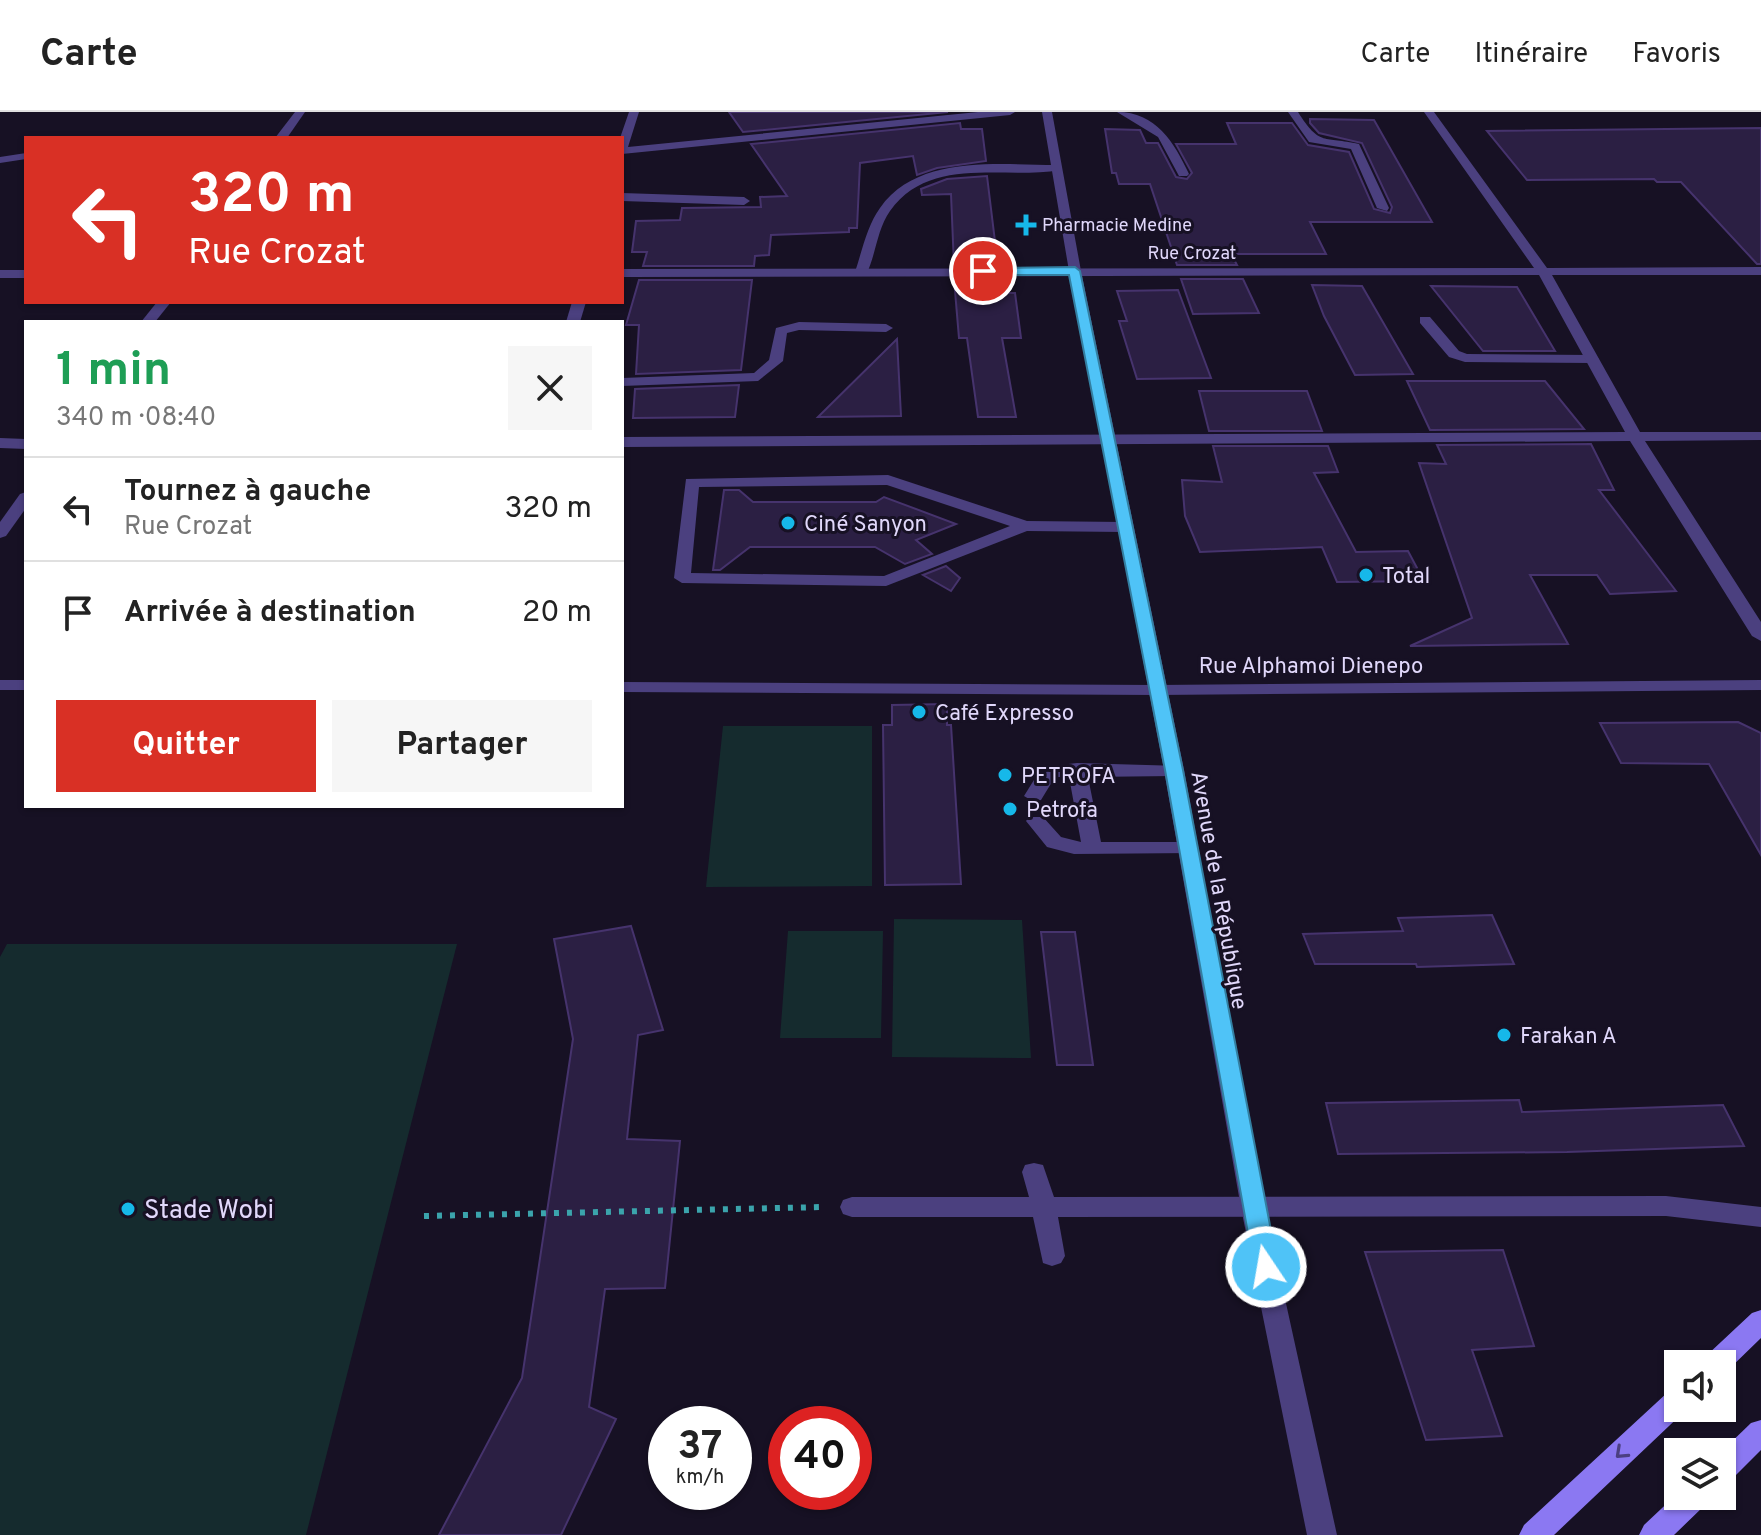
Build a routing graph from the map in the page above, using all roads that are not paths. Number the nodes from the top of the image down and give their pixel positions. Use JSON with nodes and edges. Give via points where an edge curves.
{"nodes":[{"id":1,"x":300,"y":112,"type":"edge"},
{"id":2,"x":634,"y":112,"type":"edge"},
{"id":3,"x":1010,"y":112,"type":"edge"},
{"id":4,"x":1047,"y":112,"type":"edge"},
{"id":5,"x":1122,"y":112,"type":"edge"},
{"id":6,"x":1293,"y":112,"type":"edge"},
{"id":7,"x":1429,"y":112,"type":"edge"},
{"id":8,"x":282,"y":136,"type":"edge"},
{"id":9,"x":624,"y":144,"type":"edge"},
{"id":10,"x":624,"y":150,"type":"edge"},
{"id":11,"x":24,"y":156,"type":"edge"},
{"id":12,"x":0,"y":160,"type":"edge"},
{"id":13,"x":1056,"y":168,"type":"junction"},
{"id":14,"x":1183,"y":174,"type":"dead end"},
{"id":15,"x":624,"y":197,"type":"edge"},
{"id":16,"x":744,"y":201,"type":"dead end"},
{"id":17,"x":1383,"y":208,"type":"dead end"},
{"id":18,"x":1075,"y":271,"type":"junction"},
{"id":19,"x":1761,"y":271,"type":"edge"},
{"id":20,"x":861,"y":272,"type":"junction"},
{"id":21,"x":624,"y":273,"type":"edge"},
{"id":22,"x":1544,"y":273,"type":"junction"},
{"id":23,"x":0,"y":274,"type":"edge"},
{"id":24,"x":24,"y":274,"type":"edge"},
{"id":25,"x":162,"y":304,"type":"edge"},
{"id":26,"x":150,"y":320,"type":"edge"},
{"id":27,"x":1425,"y":320,"type":"dead end"},
{"id":28,"x":886,"y":328,"type":"dead end"},
{"id":29,"x":1592,"y":359,"type":"junction"},
{"id":30,"x":624,"y":382,"type":"edge"},
{"id":31,"x":1761,"y":436,"type":"edge"},
{"id":32,"x":1635,"y":437,"type":"junction"},
{"id":33,"x":1109,"y":440,"type":"junction"},
{"id":34,"x":624,"y":442,"type":"edge"},
{"id":35,"x":0,"y":443,"type":"edge"},
{"id":36,"x":24,"y":444,"type":"edge"},
{"id":37,"x":24,"y":500,"type":"edge"},
{"id":38,"x":1025,"y":526,"type":"junction"},
{"id":39,"x":1124,"y":527,"type":"junction"},
{"id":40,"x":0,"y":533,"type":"edge"},
{"id":41,"x":1761,"y":636,"type":"edge"},
{"id":42,"x":0,"y":685,"type":"edge"},
{"id":43,"x":24,"y":685,"type":"edge"},
{"id":44,"x":1761,"y":685,"type":"edge"},
{"id":45,"x":624,"y":687,"type":"edge"},
{"id":46,"x":1157,"y":690,"type":"junction"},
{"id":47,"x":1077,"y":769,"type":"junction"},
{"id":48,"x":1174,"y":770,"type":"junction"},
{"id":49,"x":1034,"y":796,"type":"dead end"},
{"id":50,"x":1036,"y":821,"type":"dead end"},
{"id":51,"x":1092,"y":848,"type":"junction"},
{"id":52,"x":1187,"y":848,"type":"junction"},
{"id":53,"x":1034,"y":1172,"type":"dead end"},
{"id":54,"x":852,"y":1207,"type":"road end"},
{"id":55,"x":1044,"y":1207,"type":"junction"},
{"id":56,"x":1253,"y":1208,"type":"junction"},
{"id":57,"x":1761,"y":1217,"type":"edge"},
{"id":58,"x":1052,"y":1256,"type":"dead end"},
{"id":59,"x":1761,"y":1321,"type":"edge"},
{"id":60,"x":1731,"y":1350,"type":"edge"},
{"id":61,"x":1664,"y":1413,"type":"edge"},
{"id":62,"x":1761,"y":1432,"type":"edge"},
{"id":63,"x":1736,"y":1456,"type":"edge"},
{"id":64,"x":1680,"y":1510,"type":"edge"},
{"id":65,"x":1322,"y":1535,"type":"edge"},
{"id":66,"x":1534,"y":1535,"type":"edge"},
{"id":67,"x":1654,"y":1535,"type":"edge"}],
"edges":[{"from":1,"to":8,"type":"street"},
{"from":2,"to":9,"type":"street"},
{"from":3,"to":10,"type":"street"},
{"from":4,"to":13,"type":"street","name":"Avenue de la République"},
{"from":5,"to":14,"type":"street","via":[[1165,135]]},
{"from":6,"to":17,"type":"street","via":[[1308,139],[1355,146]]},
{"from":7,"to":22,"type":"street"},
{"from":11,"to":12,"type":"street"},
{"from":13,"to":18,"type":"street","name":"Avenue de la République"},
{"from":13,"to":20,"type":"street","via":[[966,171],[915,180],[885,208]]},
{"from":15,"to":16,"type":"street"},
{"from":18,"to":20,"type":"street","name":"Rue Crozat"},
{"from":18,"to":22,"type":"street","name":"Rue Crozat"},
{"from":18,"to":33,"type":"street","name":"Avenue de la République"},
{"from":19,"to":22,"type":"street","name":"Rue Crozat"},
{"from":20,"to":21,"type":"street","name":"Rue Crozat"},
{"from":22,"to":29,"type":"street"},
{"from":23,"to":24,"type":"street"},
{"from":25,"to":26,"type":"street"},
{"from":27,"to":29,"type":"street","via":[[1454,354],[1465,358]]},
{"from":28,"to":30,"type":"street","via":[[799,326],[781,331],[776,361],[758,377]]},
{"from":29,"to":32,"type":"street"},
{"from":31,"to":32,"type":"street"},
{"from":32,"to":33,"type":"street"},
{"from":32,"to":41,"type":"street"},
{"from":33,"to":34,"type":"street"},
{"from":33,"to":39,"type":"street","name":"Avenue de la République"},
{"from":35,"to":36,"type":"street"},
{"from":37,"to":40,"type":"street"},
{"from":38,"to":38,"type":"street","via":[[886,581],[682,578],[692,482],[888,480]]},
{"from":38,"to":39,"type":"street"},
{"from":39,"to":46,"type":"street","name":"Avenue de la République"},
{"from":42,"to":43,"type":"street"},
{"from":44,"to":46,"type":"street","name":"Rue Alphamoi Dienepo"},
{"from":45,"to":46,"type":"street","name":"Rue Alphamoi Dienepo"},
{"from":46,"to":48,"type":"street","name":"Avenue de la République"},
{"from":47,"to":48,"type":"street"},
{"from":47,"to":49,"type":"street","via":[[1049,771]]},
{"from":47,"to":51,"type":"street"},
{"from":48,"to":52,"type":"street","name":"Avenue de la République"},
{"from":50,"to":51,"type":"street","via":[[1054,842]]},
{"from":51,"to":52,"type":"street"},
{"from":52,"to":56,"type":"street","name":"Avenue de la République"},
{"from":53,"to":55,"type":"street"},
{"from":54,"to":55,"type":"street"},
{"from":55,"to":56,"type":"street"},
{"from":55,"to":58,"type":"street"},
{"from":56,"to":57,"type":"street","via":[[1666,1206]]},
{"from":56,"to":65,"type":"street","name":"Avenue de la République"},
{"from":59,"to":60,"type":"main road"},
{"from":61,"to":66,"type":"main road","one_way":true},
{"from":62,"to":63,"type":"main road"},
{"from":64,"to":67,"type":"main road"}]}
